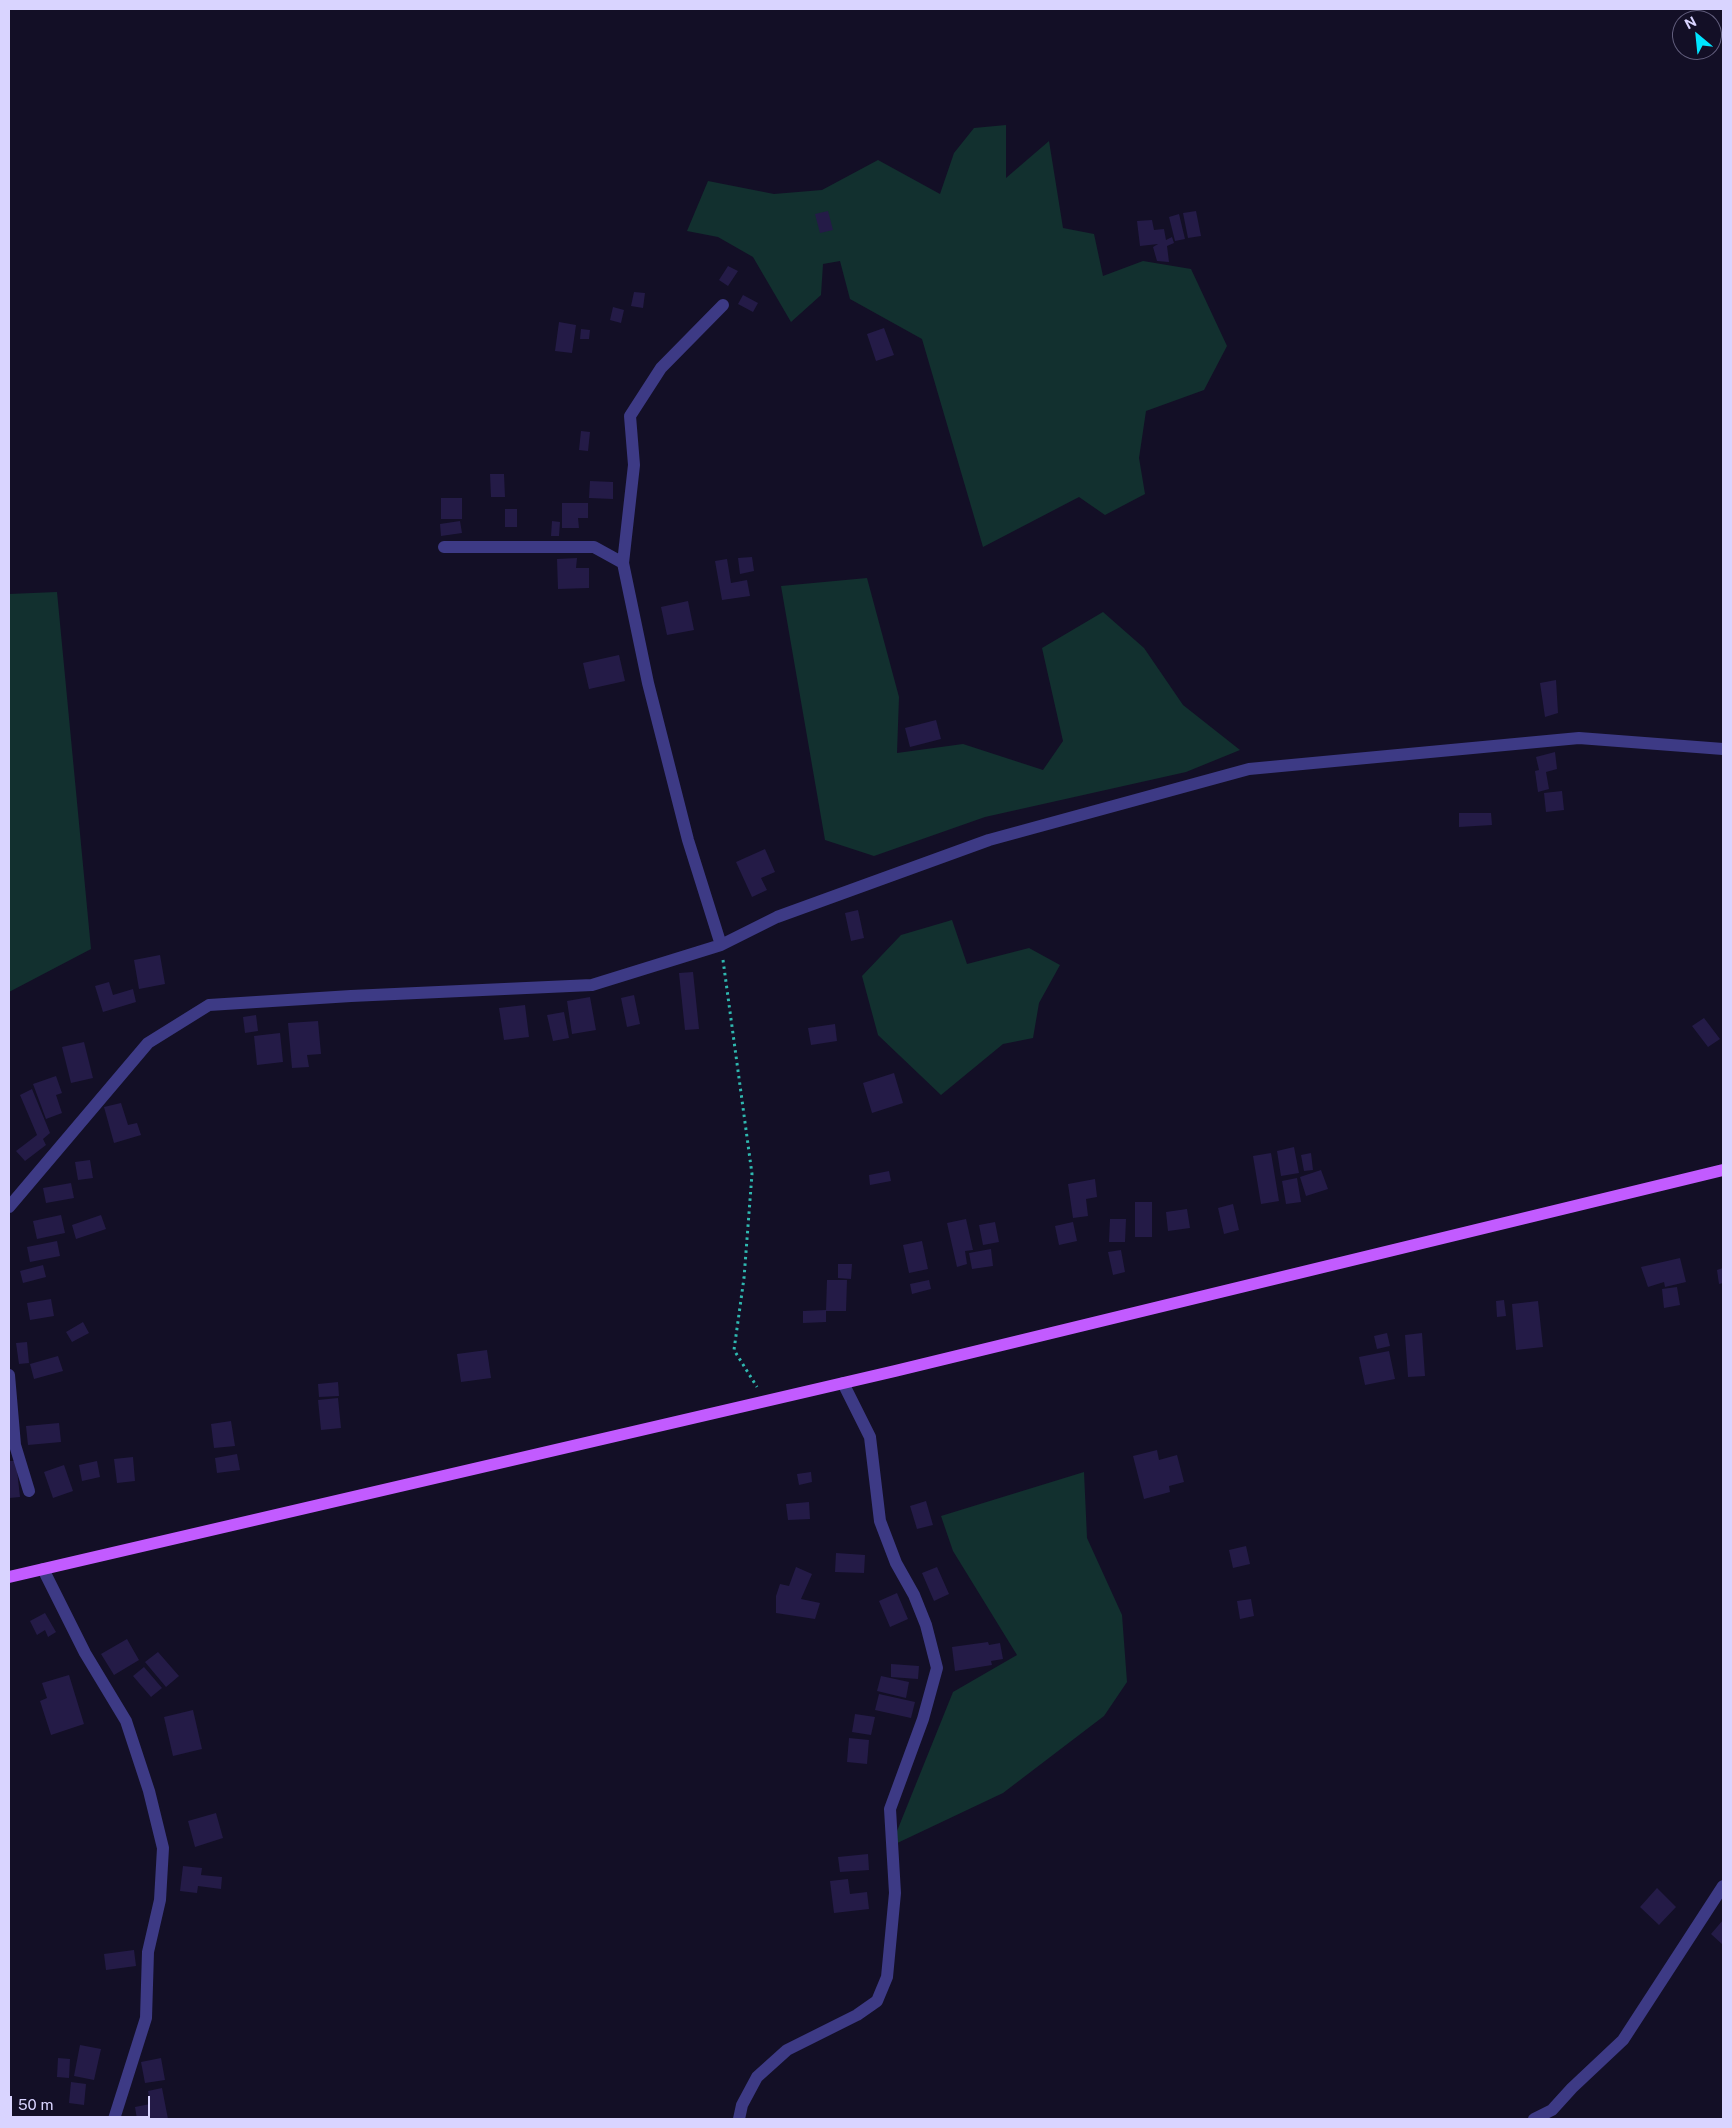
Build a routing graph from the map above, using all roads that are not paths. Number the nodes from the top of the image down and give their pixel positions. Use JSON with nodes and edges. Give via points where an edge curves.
{"nodes":[{"id":1,"x":723,"y":305,"type":"dead end"},
{"id":2,"x":444,"y":547,"type":"dead end"},
{"id":3,"x":623,"y":563,"type":"junction"},
{"id":4,"x":1723,"y":749,"type":"edge"},
{"id":5,"x":721,"y":945,"type":"junction"},
{"id":6,"x":1723,"y":1170,"type":"edge"},
{"id":7,"x":9,"y":1207,"type":"edge"},
{"id":8,"x":9,"y":1376,"type":"edge"},
{"id":9,"x":843,"y":1383,"type":"junction"},
{"id":10,"x":29,"y":1491,"type":"dead end"},
{"id":11,"x":43,"y":1569,"type":"junction"},
{"id":12,"x":9,"y":1577,"type":"edge"},
{"id":13,"x":1723,"y":1886,"type":"edge"},
{"id":14,"x":114,"y":2119,"type":"edge"},
{"id":15,"x":739,"y":2119,"type":"edge"},
{"id":16,"x":1534,"y":2119,"type":"edge"}],
"edges":[{"from":1,"to":3,"type":"street","via":[[662,368],[630,416],[634,465]]},
{"from":2,"to":3,"type":"street","via":[[594,546]]},
{"from":3,"to":5,"type":"street","via":[[648,683],[688,840]]},
{"from":4,"to":5,"type":"street","via":[[1579,738],[1249,769],[989,840],[778,917]]},
{"from":5,"to":7,"type":"street","via":[[592,985],[209,1005],[148,1043]]},
{"from":6,"to":9,"type":"main road"},
{"from":8,"to":10,"type":"street","via":[[15,1445]]},
{"from":9,"to":11,"type":"main road"},
{"from":9,"to":15,"type":"street","via":[[870,1437],[880,1521],[926,1625],[937,1668],[923,1719],[890,1809],[895,1893],[887,1977],[877,2001],[857,2015],[787,2050],[757,2077],[742,2105]]},
{"from":11,"to":12,"type":"main road"},
{"from":11,"to":14,"type":"street","via":[[86,1653],[126,1721],[149,1791],[163,1848],[160,1900],[148,1952],[146,2018]]},
{"from":13,"to":16,"type":"street","via":[[1623,2040],[1552,2110]]}]}
